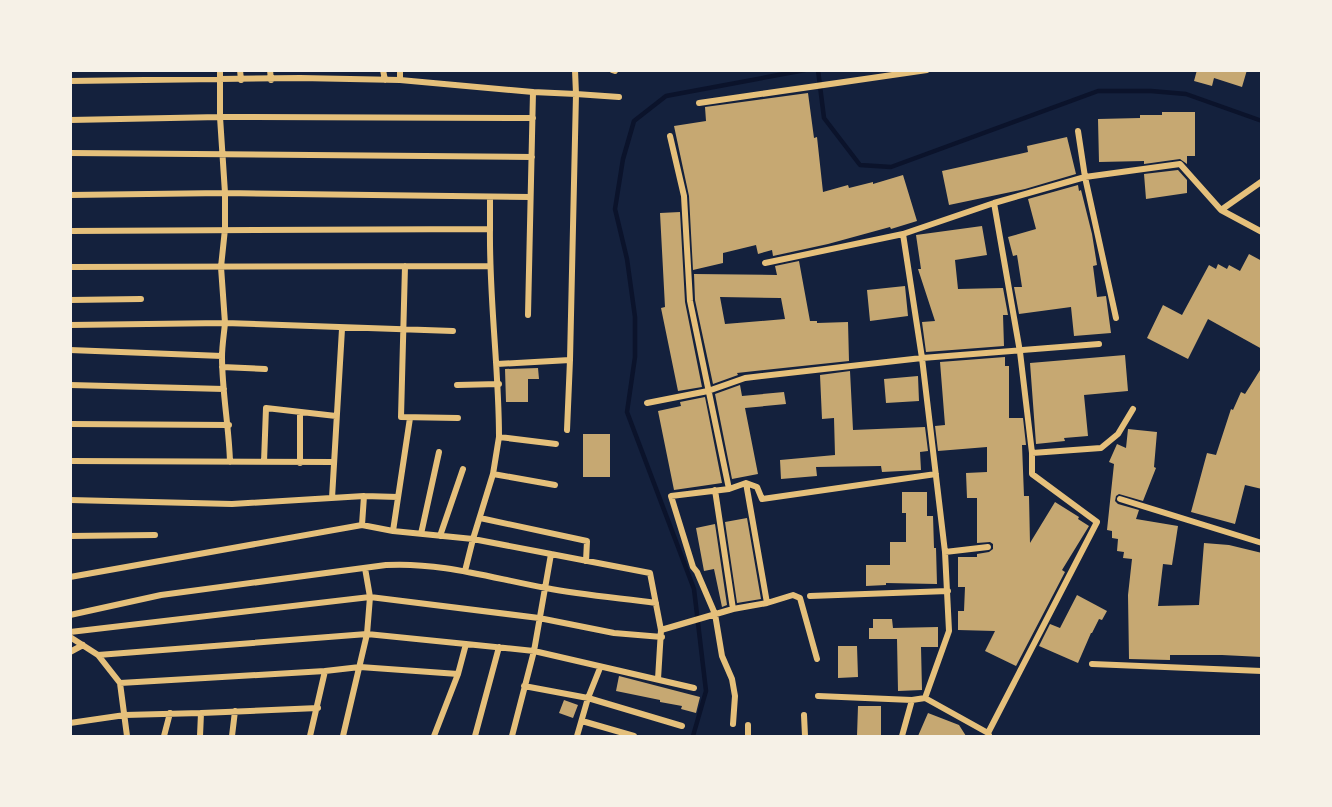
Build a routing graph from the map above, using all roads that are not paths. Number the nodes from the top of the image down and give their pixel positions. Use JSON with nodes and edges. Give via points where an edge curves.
{"nodes":[{"id":1,"x":220,"y":70,"type":"edge"},
{"id":2,"x":240,"y":70,"type":"edge"},
{"id":3,"x":270,"y":70,"type":"edge"},
{"id":4,"x":333,"y":70,"type":"edge"},
{"id":5,"x":383,"y":70,"type":"edge"},
{"id":6,"x":400,"y":70,"type":"edge"},
{"id":7,"x":575,"y":70,"type":"edge"},
{"id":8,"x":927,"y":70,"type":"edge"},
{"id":9,"x":300,"y":74,"type":"edge"},
{"id":10,"x":220,"y":80,"type":"junction"},
{"id":11,"x":241,"y":80,"type":"junction"},
{"id":12,"x":271,"y":80,"type":"junction"},
{"id":13,"x":334,"y":80,"type":"junction"},
{"id":14,"x":385,"y":80,"type":"junction"},
{"id":15,"x":70,"y":81,"type":"edge"},
{"id":16,"x":400,"y":81,"type":"junction"},
{"id":17,"x":533,"y":92,"type":"junction"},
{"id":18,"x":576,"y":94,"type":"junction"},
{"id":19,"x":619,"y":97,"type":"dead end"},
{"id":20,"x":699,"y":103,"type":"dead end"},
{"id":21,"x":220,"y":117,"type":"junction"},
{"id":22,"x":533,"y":118,"type":"junction"},
{"id":23,"x":70,"y":120,"type":"edge"},
{"id":24,"x":1078,"y":131,"type":"dead end"},
{"id":25,"x":670,"y":136,"type":"dead end"},
{"id":26,"x":70,"y":153,"type":"edge"},
{"id":27,"x":224,"y":154,"type":"junction"},
{"id":28,"x":532,"y":157,"type":"junction"},
{"id":29,"x":1085,"y":177,"type":"junction"},
{"id":30,"x":1261,"y":182,"type":"edge"},
{"id":31,"x":225,"y":193,"type":"junction"},
{"id":32,"x":70,"y":195,"type":"edge"},
{"id":33,"x":490,"y":197,"type":"junction"},
{"id":34,"x":530,"y":197,"type":"junction"},
{"id":35,"x":994,"y":203,"type":"junction"},
{"id":36,"x":1221,"y":210,"type":"junction"},
{"id":37,"x":490,"y":229,"type":"junction"},
{"id":38,"x":225,"y":230,"type":"junction"},
{"id":39,"x":70,"y":231,"type":"edge"},
{"id":40,"x":1262,"y":232,"type":"edge"},
{"id":41,"x":903,"y":234,"type":"junction"},
{"id":42,"x":765,"y":263,"type":"dead end"},
{"id":43,"x":489,"y":266,"type":"junction"},
{"id":44,"x":70,"y":267,"type":"edge"},
{"id":45,"x":221,"y":267,"type":"junction"},
{"id":46,"x":405,"y":267,"type":"junction"},
{"id":47,"x":141,"y":298,"type":"dead end"},
{"id":48,"x":70,"y":300,"type":"edge"},
{"id":49,"x":528,"y":315,"type":"dead end"},
{"id":50,"x":1116,"y":318,"type":"dead end"},
{"id":51,"x":225,"y":323,"type":"junction"},
{"id":52,"x":70,"y":325,"type":"edge"},
{"id":53,"x":342,"y":329,"type":"junction"},
{"id":54,"x":404,"y":329,"type":"junction"},
{"id":55,"x":453,"y":331,"type":"dead end"},
{"id":56,"x":1099,"y":344,"type":"dead end"},
{"id":57,"x":70,"y":350,"type":"edge"},
{"id":58,"x":1020,"y":352,"type":"junction"},
{"id":59,"x":222,"y":356,"type":"junction"},
{"id":60,"x":922,"y":358,"type":"junction"},
{"id":61,"x":570,"y":360,"type":"junction"},
{"id":62,"x":497,"y":364,"type":"junction"},
{"id":63,"x":222,"y":367,"type":"junction"},
{"id":64,"x":265,"y":369,"type":"dead end"},
{"id":65,"x":499,"y":384,"type":"junction"},
{"id":66,"x":70,"y":385,"type":"edge"},
{"id":67,"x":457,"y":385,"type":"dead end"},
{"id":68,"x":224,"y":389,"type":"junction"},
{"id":69,"x":708,"y":391,"type":"junction"},
{"id":70,"x":647,"y":403,"type":"dead end"},
{"id":71,"x":1133,"y":409,"type":"dead end"},
{"id":72,"x":300,"y":413,"type":"junction"},
{"id":73,"x":336,"y":416,"type":"junction"},
{"id":74,"x":410,"y":418,"type":"junction"},
{"id":75,"x":458,"y":418,"type":"dead end"},
{"id":76,"x":70,"y":424,"type":"edge"},
{"id":77,"x":229,"y":425,"type":"junction"},
{"id":78,"x":567,"y":430,"type":"dead end"},
{"id":79,"x":499,"y":437,"type":"junction"},
{"id":80,"x":556,"y":444,"type":"dead end"},
{"id":81,"x":439,"y":452,"type":"dead end"},
{"id":82,"x":1032,"y":453,"type":"junction"},
{"id":83,"x":70,"y":461,"type":"edge"},
{"id":84,"x":230,"y":462,"type":"junction"},
{"id":85,"x":264,"y":462,"type":"junction"},
{"id":86,"x":334,"y":462,"type":"junction"},
{"id":87,"x":300,"y":463,"type":"junction"},
{"id":88,"x":463,"y":469,"type":"dead end"},
{"id":89,"x":493,"y":474,"type":"junction"},
{"id":90,"x":936,"y":474,"type":"junction"},
{"id":91,"x":746,"y":483,"type":"junction"},
{"id":92,"x":555,"y":485,"type":"dead end"},
{"id":93,"x":729,"y":489,"type":"junction"},
{"id":94,"x":715,"y":490,"type":"junction"},
{"id":95,"x":364,"y":496,"type":"junction"},
{"id":96,"x":398,"y":497,"type":"junction"},
{"id":97,"x":332,"y":498,"type":"junction"},
{"id":98,"x":1120,"y":499,"type":"dead end"},
{"id":99,"x":70,"y":500,"type":"edge"},
{"id":100,"x":480,"y":518,"type":"junction"},
{"id":101,"x":362,"y":525,"type":"junction"},
{"id":102,"x":393,"y":531,"type":"junction"},
{"id":103,"x":421,"y":534,"type":"junction"},
{"id":104,"x":70,"y":536,"type":"edge"},
{"id":105,"x":155,"y":536,"type":"dead end"},
{"id":106,"x":440,"y":536,"type":"junction"},
{"id":107,"x":473,"y":539,"type":"junction"},
{"id":108,"x":1262,"y":543,"type":"edge"},
{"id":109,"x":988,"y":548,"type":"dead end"},
{"id":110,"x":945,"y":552,"type":"junction"},
{"id":111,"x":551,"y":554,"type":"junction"},
{"id":112,"x":586,"y":561,"type":"junction"},
{"id":113,"x":365,"y":568,"type":"junction"},
{"id":114,"x":465,"y":571,"type":"junction"},
{"id":115,"x":70,"y":578,"type":"edge"},
{"id":116,"x":546,"y":588,"type":"junction"},
{"id":117,"x":948,"y":591,"type":"junction"},
{"id":118,"x":810,"y":596,"type":"dead end"},
{"id":119,"x":370,"y":597,"type":"junction"},
{"id":120,"x":656,"y":603,"type":"junction"},
{"id":121,"x":767,"y":603,"type":"junction"},
{"id":122,"x":733,"y":609,"type":"junction"},
{"id":123,"x":714,"y":614,"type":"junction"},
{"id":124,"x":70,"y":615,"type":"edge"},
{"id":125,"x":539,"y":618,"type":"junction"},
{"id":126,"x":70,"y":632,"type":"edge"},
{"id":127,"x":662,"y":633,"type":"junction"},
{"id":128,"x":367,"y":634,"type":"junction"},
{"id":129,"x":70,"y":637,"type":"edge"},
{"id":130,"x":466,"y":644,"type":"junction"},
{"id":131,"x":82,"y":645,"type":"junction"},
{"id":132,"x":499,"y":647,"type":"junction"},
{"id":133,"x":534,"y":651,"type":"junction"},
{"id":134,"x":70,"y":652,"type":"edge"},
{"id":135,"x":98,"y":655,"type":"junction"},
{"id":136,"x":817,"y":659,"type":"dead end"},
{"id":137,"x":1092,"y":664,"type":"dead end"},
{"id":138,"x":360,"y":667,"type":"junction"},
{"id":139,"x":600,"y":668,"type":"junction"},
{"id":140,"x":1262,"y":670,"type":"edge"},
{"id":141,"x":325,"y":671,"type":"junction"},
{"id":142,"x":458,"y":674,"type":"junction"},
{"id":143,"x":658,"y":679,"type":"junction"},
{"id":144,"x":120,"y":682,"type":"junction"},
{"id":145,"x":524,"y":686,"type":"junction"},
{"id":146,"x":694,"y":688,"type":"dead end"},
{"id":147,"x":818,"y":696,"type":"dead end"},
{"id":148,"x":588,"y":698,"type":"junction"},
{"id":149,"x":925,"y":698,"type":"junction"},
{"id":150,"x":912,"y":700,"type":"junction"},
{"id":151,"x":318,"y":708,"type":"junction"},
{"id":152,"x":235,"y":711,"type":"junction"},
{"id":153,"x":170,"y":713,"type":"junction"},
{"id":154,"x":201,"y":713,"type":"junction"},
{"id":155,"x":125,"y":715,"type":"junction"},
{"id":156,"x":804,"y":715,"type":"dead end"},
{"id":157,"x":582,"y":721,"type":"junction"},
{"id":158,"x":70,"y":723,"type":"edge"},
{"id":159,"x":733,"y":724,"type":"dead end"},
{"id":160,"x":748,"y":725,"type":"dead end"},
{"id":161,"x":682,"y":726,"type":"dead end"},
{"id":162,"x":988,"y":735,"type":"edge"},
{"id":163,"x":127,"y":736,"type":"edge"},
{"id":164,"x":164,"y":736,"type":"edge"},
{"id":165,"x":200,"y":736,"type":"edge"},
{"id":166,"x":232,"y":736,"type":"edge"},
{"id":167,"x":310,"y":736,"type":"edge"},
{"id":168,"x":343,"y":736,"type":"edge"},
{"id":169,"x":434,"y":736,"type":"edge"},
{"id":170,"x":475,"y":736,"type":"edge"},
{"id":171,"x":512,"y":736,"type":"edge"},
{"id":172,"x":577,"y":736,"type":"edge"},
{"id":173,"x":634,"y":736,"type":"edge"},
{"id":174,"x":748,"y":736,"type":"edge"},
{"id":175,"x":805,"y":736,"type":"edge"},
{"id":176,"x":902,"y":736,"type":"edge"}],
"edges":[{"from":1,"to":10,"type":"street"},
{"from":2,"to":11,"type":"street"},
{"from":3,"to":12,"type":"street"},
{"from":4,"to":13,"type":"street"},
{"from":5,"to":14,"type":"street"},
{"from":6,"to":16,"type":"street"},
{"from":7,"to":18,"type":"street"},
{"from":8,"to":20,"type":"street"},
{"from":9,"to":12,"type":"street"},
{"from":9,"to":13,"type":"street"},
{"from":10,"to":11,"type":"street"},
{"from":10,"to":15,"type":"street"},
{"from":10,"to":21,"type":"street"},
{"from":11,"to":12,"type":"street"},
{"from":13,"to":14,"type":"street"},
{"from":14,"to":16,"type":"street"},
{"from":16,"to":17,"type":"street"},
{"from":17,"to":18,"type":"street"},
{"from":17,"to":22,"type":"street"},
{"from":18,"to":19,"type":"street"},
{"from":18,"to":61,"type":"street"},
{"from":21,"to":22,"type":"street"},
{"from":21,"to":23,"type":"street"},
{"from":21,"to":27,"type":"street"},
{"from":22,"to":28,"type":"street"},
{"from":24,"to":29,"type":"street"},
{"from":25,"to":69,"type":"street","via":[[684,196],[690,301]]},
{"from":26,"to":27,"type":"street"},
{"from":27,"to":28,"type":"street"},
{"from":27,"to":31,"type":"street"},
{"from":28,"to":34,"type":"street"},
{"from":29,"to":35,"type":"street"},
{"from":29,"to":36,"type":"street","via":[[1180,164]]},
{"from":29,"to":50,"type":"street"},
{"from":30,"to":36,"type":"street"},
{"from":31,"to":32,"type":"street"},
{"from":31,"to":33,"type":"street"},
{"from":31,"to":38,"type":"street"},
{"from":33,"to":34,"type":"street"},
{"from":33,"to":37,"type":"street"},
{"from":34,"to":49,"type":"street"},
{"from":35,"to":41,"type":"street"},
{"from":35,"to":58,"type":"street"},
{"from":36,"to":40,"type":"street"},
{"from":37,"to":38,"type":"street"},
{"from":37,"to":43,"type":"street"},
{"from":38,"to":39,"type":"street"},
{"from":38,"to":45,"type":"street"},
{"from":41,"to":42,"type":"street"},
{"from":41,"to":60,"type":"street"},
{"from":43,"to":46,"type":"street"},
{"from":43,"to":62,"type":"street"},
{"from":44,"to":45,"type":"street"},
{"from":45,"to":46,"type":"street"},
{"from":45,"to":51,"type":"street"},
{"from":46,"to":54,"type":"street"},
{"from":47,"to":48,"type":"street"},
{"from":51,"to":52,"type":"street"},
{"from":51,"to":53,"type":"street"},
{"from":51,"to":59,"type":"street"},
{"from":53,"to":54,"type":"street"},
{"from":53,"to":73,"type":"street"},
{"from":54,"to":55,"type":"street"},
{"from":54,"to":74,"type":"street","via":[[401,417]]},
{"from":56,"to":58,"type":"street"},
{"from":57,"to":59,"type":"street"},
{"from":58,"to":60,"type":"street"},
{"from":58,"to":82,"type":"street"},
{"from":59,"to":63,"type":"street"},
{"from":60,"to":69,"type":"street","via":[[745,378]]},
{"from":60,"to":90,"type":"street"},
{"from":61,"to":62,"type":"street"},
{"from":61,"to":78,"type":"street"},
{"from":62,"to":65,"type":"street"},
{"from":63,"to":64,"type":"street"},
{"from":63,"to":68,"type":"street"},
{"from":65,"to":67,"type":"street"},
{"from":65,"to":79,"type":"street"},
{"from":66,"to":68,"type":"street"},
{"from":68,"to":77,"type":"street"},
{"from":69,"to":70,"type":"street"},
{"from":69,"to":93,"type":"street"},
{"from":71,"to":82,"type":"street","via":[[1118,434],[1101,448]]},
{"from":72,"to":73,"type":"street"},
{"from":72,"to":85,"type":"street","via":[[266,408]]},
{"from":72,"to":87,"type":"street"},
{"from":73,"to":86,"type":"street"},
{"from":74,"to":75,"type":"street"},
{"from":74,"to":96,"type":"street"},
{"from":76,"to":77,"type":"street"},
{"from":77,"to":84,"type":"street"},
{"from":79,"to":80,"type":"street"},
{"from":79,"to":89,"type":"street"},
{"from":81,"to":103,"type":"street"},
{"from":82,"to":162,"type":"street","via":[[1032,474],[1097,522]]},
{"from":83,"to":84,"type":"street"},
{"from":84,"to":85,"type":"street"},
{"from":85,"to":87,"type":"street"},
{"from":86,"to":87,"type":"street"},
{"from":86,"to":97,"type":"street"},
{"from":88,"to":106,"type":"street"},
{"from":89,"to":92,"type":"street"},
{"from":89,"to":100,"type":"street"},
{"from":90,"to":91,"type":"street","via":[[762,499],[757,487]]},
{"from":90,"to":110,"type":"street"},
{"from":91,"to":93,"type":"street"},
{"from":91,"to":121,"type":"street"},
{"from":93,"to":94,"type":"street"},
{"from":94,"to":122,"type":"street"},
{"from":94,"to":123,"type":"street","via":[[671,496],[693,567]]},
{"from":95,"to":96,"type":"street"},
{"from":95,"to":97,"type":"street"},
{"from":95,"to":101,"type":"street"},
{"from":96,"to":102,"type":"street"},
{"from":97,"to":99,"type":"street","via":[[232,504]]},
{"from":98,"to":108,"type":"street"},
{"from":100,"to":107,"type":"street"},
{"from":100,"to":112,"type":"street","via":[[587,541]]},
{"from":101,"to":102,"type":"street"},
{"from":101,"to":115,"type":"street"},
{"from":102,"to":103,"type":"street"},
{"from":103,"to":106,"type":"street"},
{"from":104,"to":105,"type":"street"},
{"from":106,"to":107,"type":"street"},
{"from":107,"to":111,"type":"street"},
{"from":107,"to":114,"type":"street"},
{"from":109,"to":110,"type":"street"},
{"from":110,"to":117,"type":"street"},
{"from":111,"to":112,"type":"street"},
{"from":111,"to":116,"type":"street"},
{"from":112,"to":120,"type":"street","via":[[651,573]]},
{"from":113,"to":114,"type":"street","via":[[413,564]]},
{"from":113,"to":119,"type":"street"},
{"from":113,"to":124,"type":"street","via":[[161,595]]},
{"from":114,"to":116,"type":"street"},
{"from":116,"to":120,"type":"street"},
{"from":116,"to":125,"type":"street"},
{"from":117,"to":118,"type":"street"},
{"from":117,"to":149,"type":"street","via":[[949,631]]},
{"from":119,"to":125,"type":"street"},
{"from":119,"to":126,"type":"street"},
{"from":119,"to":128,"type":"street"},
{"from":120,"to":127,"type":"street"},
{"from":121,"to":122,"type":"street"},
{"from":121,"to":136,"type":"street","via":[[793,595],[800,598]]},
{"from":122,"to":123,"type":"street"},
{"from":123,"to":127,"type":"street"},
{"from":123,"to":159,"type":"street","via":[[735,696]]},
{"from":125,"to":127,"type":"street","via":[[614,633]]},
{"from":125,"to":133,"type":"street"},
{"from":127,"to":143,"type":"street"},
{"from":128,"to":130,"type":"street"},
{"from":128,"to":135,"type":"street"},
{"from":128,"to":138,"type":"street"},
{"from":129,"to":131,"type":"street"},
{"from":130,"to":132,"type":"street"},
{"from":130,"to":142,"type":"street"},
{"from":131,"to":134,"type":"street"},
{"from":131,"to":135,"type":"street"},
{"from":132,"to":133,"type":"street"},
{"from":132,"to":170,"type":"street"},
{"from":133,"to":139,"type":"street"},
{"from":133,"to":145,"type":"street"},
{"from":135,"to":144,"type":"street"},
{"from":137,"to":140,"type":"street"},
{"from":138,"to":141,"type":"street"},
{"from":138,"to":142,"type":"street"},
{"from":138,"to":168,"type":"street"},
{"from":139,"to":143,"type":"street"},
{"from":139,"to":148,"type":"street"},
{"from":141,"to":144,"type":"street"},
{"from":141,"to":151,"type":"street"},
{"from":142,"to":169,"type":"street"},
{"from":143,"to":146,"type":"street"},
{"from":144,"to":155,"type":"street"},
{"from":145,"to":148,"type":"street"},
{"from":145,"to":171,"type":"street"},
{"from":147,"to":150,"type":"street"},
{"from":148,"to":157,"type":"street"},
{"from":148,"to":161,"type":"street"},
{"from":149,"to":150,"type":"street"},
{"from":149,"to":162,"type":"street"},
{"from":150,"to":176,"type":"street"},
{"from":151,"to":152,"type":"street"},
{"from":151,"to":167,"type":"street"},
{"from":152,"to":154,"type":"street"},
{"from":152,"to":166,"type":"street"},
{"from":153,"to":154,"type":"street"},
{"from":153,"to":155,"type":"street"},
{"from":153,"to":164,"type":"street"},
{"from":154,"to":165,"type":"street"},
{"from":155,"to":158,"type":"street"},
{"from":155,"to":163,"type":"street"},
{"from":156,"to":175,"type":"street"},
{"from":157,"to":172,"type":"street"},
{"from":157,"to":173,"type":"street"},
{"from":160,"to":174,"type":"street"}]}
